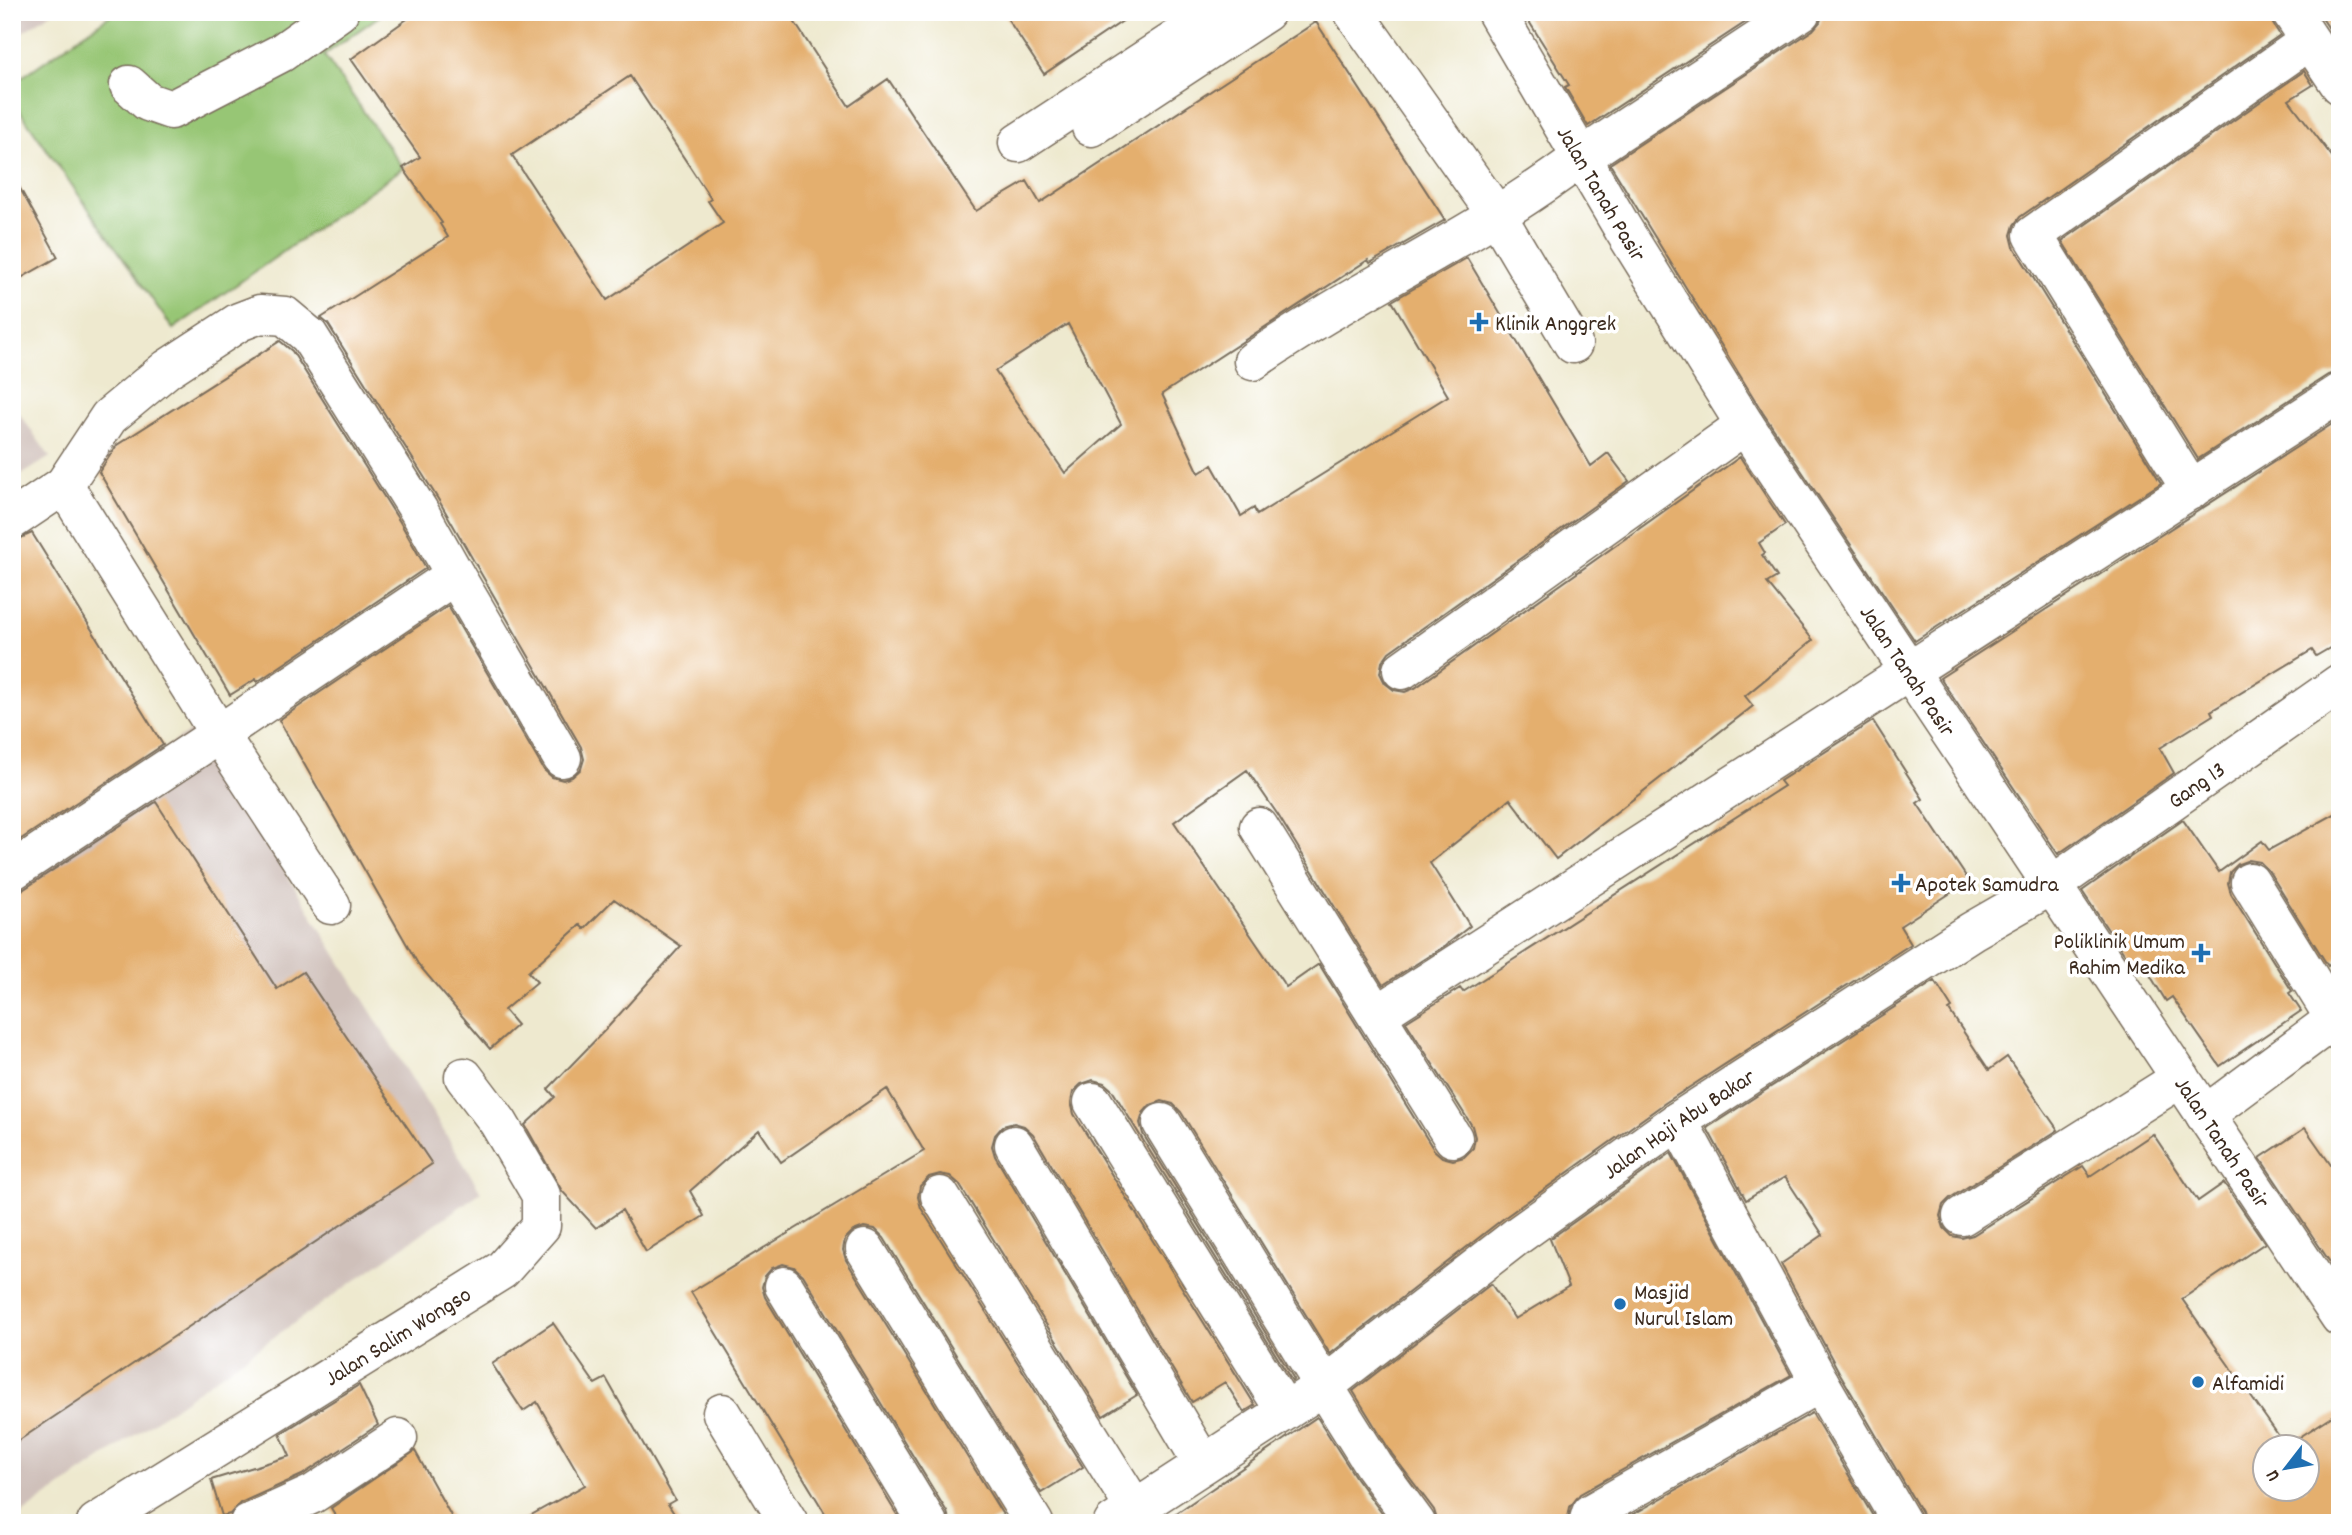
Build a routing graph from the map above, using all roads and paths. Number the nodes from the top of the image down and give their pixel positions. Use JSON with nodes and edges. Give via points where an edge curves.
{"nodes":[{"id":1,"x":339,"y":12,"type":"edge"},
{"id":2,"x":1218,"y":12,"type":"edge"},
{"id":3,"x":1266,"y":12,"type":"edge"},
{"id":4,"x":1353,"y":12,"type":"edge"},
{"id":5,"x":1496,"y":12,"type":"edge"},
{"id":6,"x":1801,"y":12,"type":"edge"},
{"id":7,"x":2300,"y":26,"type":"edge"},
{"id":8,"x":129,"y":85,"type":"dead end"},
{"id":9,"x":2340,"y":85,"type":"edge"},
{"id":10,"x":1091,"y":127,"type":"dead end"},
{"id":11,"x":1018,"y":143,"type":"dead end"},
{"id":12,"x":1580,"y":158,"type":"junction"},
{"id":13,"x":1496,"y":214,"type":"junction"},
{"id":14,"x":1573,"y":344,"type":"dead end"},
{"id":15,"x":1253,"y":361,"type":"dead end"},
{"id":16,"x":2340,"y":393,"type":"edge"},
{"id":17,"x":1745,"y":425,"type":"junction"},
{"id":18,"x":64,"y":485,"type":"junction"},
{"id":19,"x":2191,"y":490,"type":"junction"},
{"id":20,"x":12,"y":520,"type":"edge"},
{"id":21,"x":456,"y":575,"type":"junction"},
{"id":22,"x":1402,"y":670,"type":"dead end"},
{"id":23,"x":1908,"y":670,"type":"junction"},
{"id":24,"x":2340,"y":683,"type":"edge"},
{"id":25,"x":219,"y":734,"type":"junction"},
{"id":26,"x":562,"y":758,"type":"dead end"},
{"id":27,"x":1259,"y":827,"type":"dead end"},
{"id":28,"x":12,"y":871,"type":"edge"},
{"id":29,"x":2250,"y":882,"type":"dead end"},
{"id":30,"x":2052,"y":885,"type":"junction"},
{"id":31,"x":331,"y":905,"type":"dead end"},
{"id":32,"x":1377,"y":1015,"type":"junction"},
{"id":33,"x":2337,"y":1017,"type":"edge"},
{"id":34,"x":464,"y":1077,"type":"dead end"},
{"id":35,"x":2180,"y":1078,"type":"junction"},
{"id":36,"x":1093,"y":1102,"type":"dead end"},
{"id":37,"x":2205,"y":1115,"type":"junction"},
{"id":38,"x":1678,"y":1121,"type":"junction"},
{"id":39,"x":1162,"y":1123,"type":"dead end"},
{"id":40,"x":1453,"y":1138,"type":"dead end"},
{"id":41,"x":1014,"y":1145,"type":"dead end"},
{"id":42,"x":940,"y":1196,"type":"dead end"},
{"id":43,"x":1962,"y":1216,"type":"dead end"},
{"id":44,"x":865,"y":1249,"type":"dead end"},
{"id":45,"x":784,"y":1286,"type":"dead end"},
{"id":46,"x":2340,"y":1317,"type":"edge"},
{"id":47,"x":1820,"y":1383,"type":"junction"},
{"id":48,"x":1324,"y":1386,"type":"junction"},
{"id":49,"x":1285,"y":1411,"type":"junction"},
{"id":50,"x":722,"y":1413,"type":"dead end"},
{"id":51,"x":398,"y":1438,"type":"dead end"},
{"id":52,"x":1203,"y":1464,"type":"junction"},
{"id":53,"x":1124,"y":1516,"type":"edge"},
{"id":54,"x":96,"y":1523,"type":"edge"},
{"id":55,"x":249,"y":1523,"type":"edge"},
{"id":56,"x":789,"y":1523,"type":"edge"},
{"id":57,"x":928,"y":1523,"type":"edge"},
{"id":58,"x":1034,"y":1523,"type":"edge"},
{"id":59,"x":1416,"y":1523,"type":"edge"},
{"id":60,"x":1588,"y":1523,"type":"edge"},
{"id":61,"x":1902,"y":1523,"type":"edge"}],
"edges":[{"from":1,"to":8,"type":"street","via":[[281,54],[171,110],[148,102]]},
{"from":2,"to":11,"type":"street"},
{"from":3,"to":10,"type":"street"},
{"from":4,"to":13,"type":"street"},
{"from":5,"to":12,"type":"street","name":"Jalan Tanah Pasir"},
{"from":6,"to":12,"type":"street"},
{"from":7,"to":9,"type":"street"},
{"from":7,"to":19,"type":"street","via":[[2033,235]]},
{"from":12,"to":13,"type":"street"},
{"from":12,"to":17,"type":"street","name":"Jalan Tanah Pasir"},
{"from":13,"to":14,"type":"street"},
{"from":13,"to":15,"type":"street","via":[[1299,329]]},
{"from":16,"to":19,"type":"street"},
{"from":17,"to":22,"type":"street"},
{"from":17,"to":23,"type":"street","name":"Jalan Tanah Pasir"},
{"from":18,"to":20,"type":"street"},
{"from":18,"to":21,"type":"street","via":[[110,417],[167,369],[239,322],[260,314],[285,316],[309,336]]},
{"from":18,"to":25,"type":"street"},
{"from":19,"to":23,"type":"street"},
{"from":21,"to":25,"type":"street"},
{"from":21,"to":26,"type":"street"},
{"from":23,"to":30,"type":"street","name":"Jalan Tanah Pasir"},
{"from":23,"to":32,"type":"street"},
{"from":24,"to":30,"type":"street","name":"Gang 13"},
{"from":25,"to":28,"type":"street"},
{"from":25,"to":31,"type":"street"},
{"from":27,"to":32,"type":"street"},
{"from":29,"to":33,"type":"street"},
{"from":30,"to":35,"type":"street","name":"Jalan Tanah Pasir"},
{"from":30,"to":38,"type":"street","name":"Jalan Haji Abu Bakar","via":[[1961,938]]},
{"from":32,"to":40,"type":"street"},
{"from":33,"to":37,"type":"street"},
{"from":34,"to":54,"type":"street","name":"Jalan Salim Wongso","via":[[498,1122],[541,1195],[541,1226],[502,1270]]},
{"from":35,"to":37,"type":"street","name":"Jalan Tanah Pasir"},
{"from":35,"to":43,"type":"street"},
{"from":36,"to":49,"type":"street"},
{"from":37,"to":46,"type":"street","name":"Jalan Tanah Pasir"},
{"from":38,"to":47,"type":"street"},
{"from":38,"to":48,"type":"street","name":"Jalan Haji Abu Bakar","via":[[1517,1236]]},
{"from":39,"to":48,"type":"street"},
{"from":41,"to":52,"type":"street"},
{"from":42,"to":53,"type":"street"},
{"from":44,"to":58,"type":"street"},
{"from":45,"to":57,"type":"street"},
{"from":47,"to":60,"type":"street","via":[[1591,1513]]},
{"from":47,"to":61,"type":"street"},
{"from":48,"to":49,"type":"street","name":"Jalan Haji Abu Bakar"},
{"from":48,"to":59,"type":"street"},
{"from":49,"to":52,"type":"street","name":"Jalan Haji Abu Bakar"},
{"from":50,"to":56,"type":"street"},
{"from":51,"to":55,"type":"street","via":[[313,1494]]},
{"from":52,"to":53,"type":"street","name":"Jalan Haji Abu Bakar"}]}
